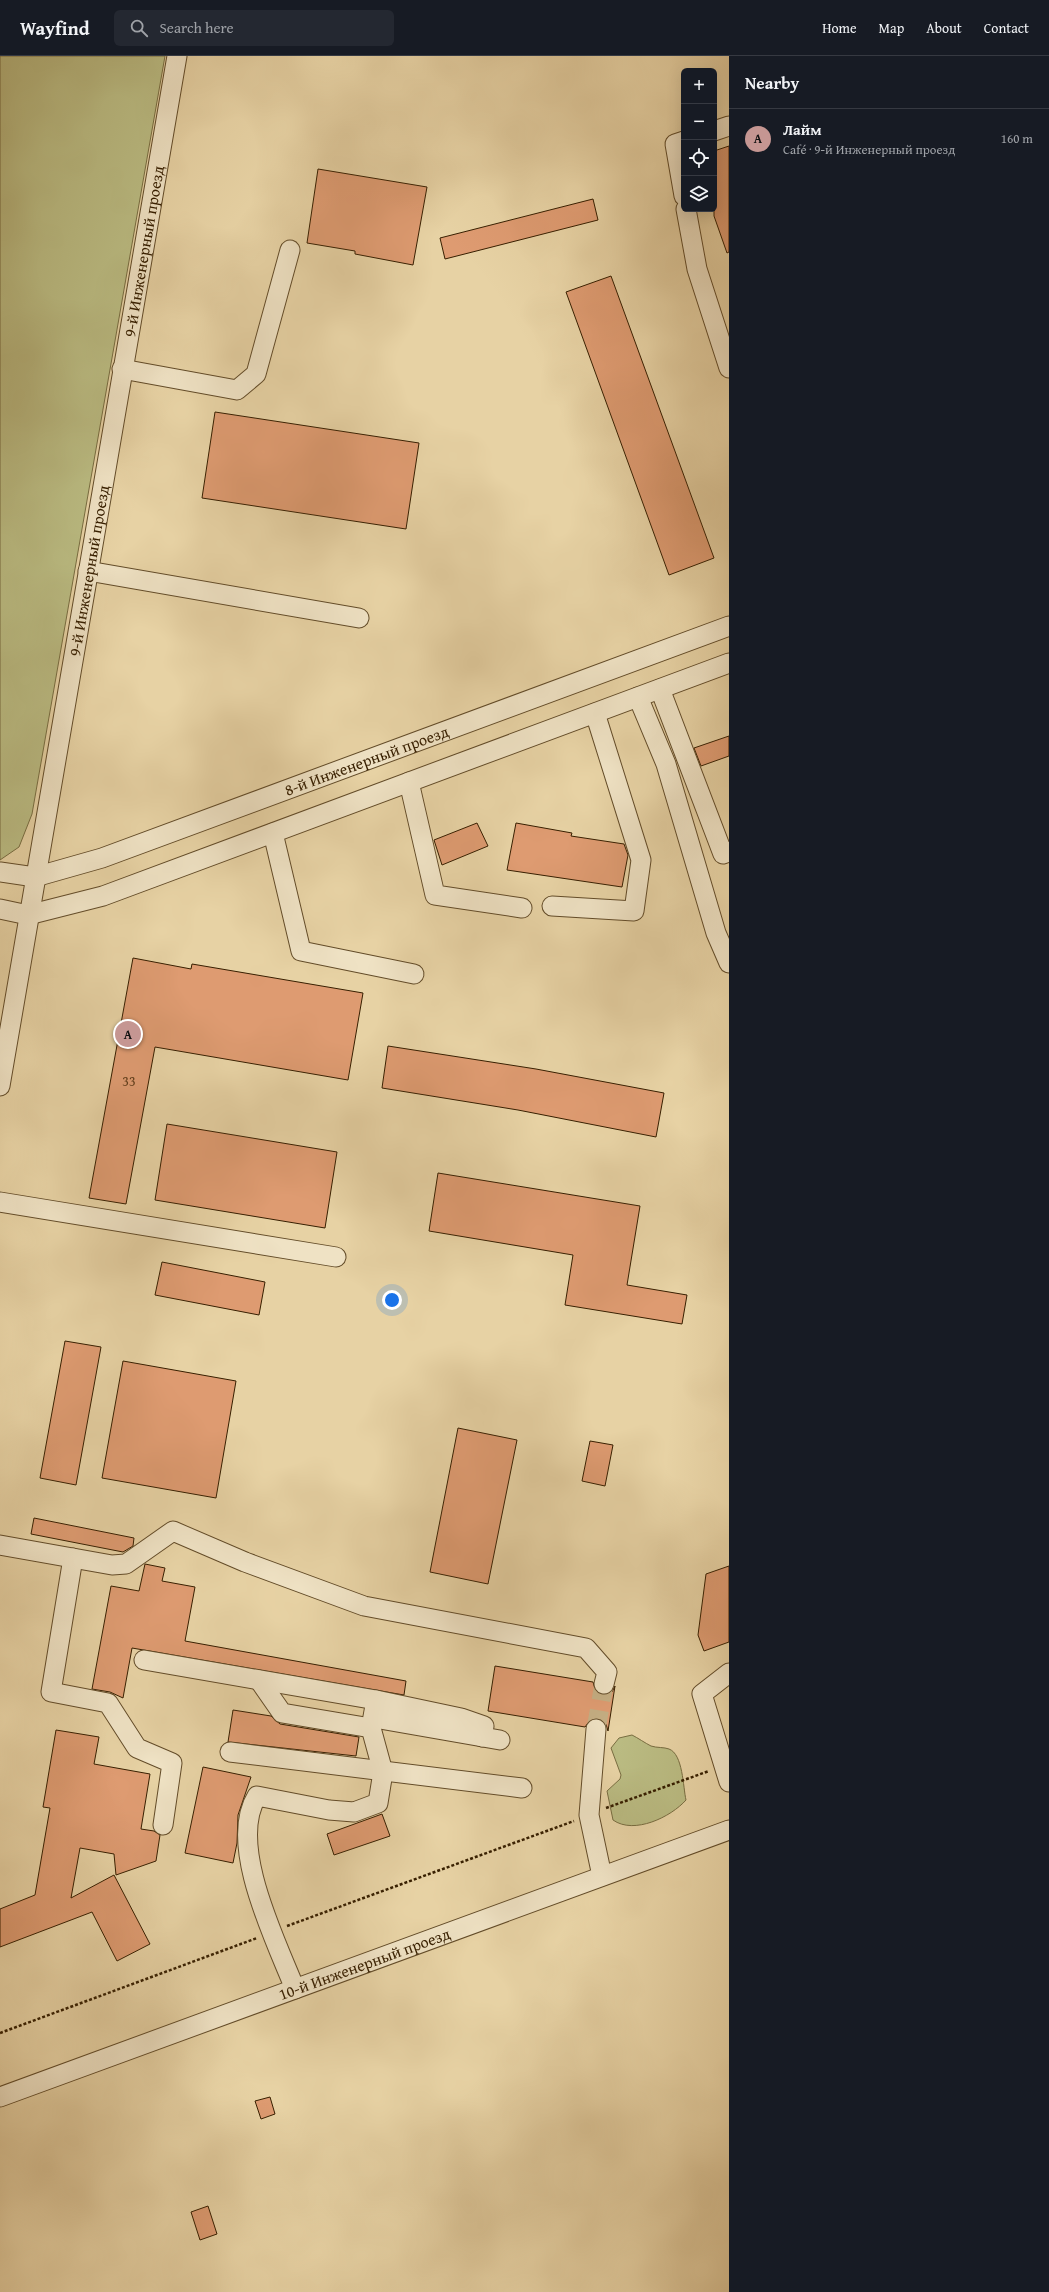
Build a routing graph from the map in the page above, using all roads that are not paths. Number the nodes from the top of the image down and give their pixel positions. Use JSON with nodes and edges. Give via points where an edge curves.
{"nodes":[{"id":1,"x":177,"y":56,"type":"edge"},
{"id":2,"x":729,"y":126,"type":"edge"},
{"id":3,"x":717,"y":130,"type":"edge"},
{"id":4,"x":681,"y":142,"type":"edge"},
{"id":5,"x":681,"y":179,"type":"edge"},
{"id":6,"x":687,"y":212,"type":"edge"},
{"id":7,"x":290,"y":250,"type":"dead end"},
{"id":8,"x":729,"y":368,"type":"edge"},
{"id":9,"x":122,"y":369,"type":"junction"},
{"id":10,"x":88,"y":571,"type":"junction"},
{"id":11,"x":359,"y":618,"type":"dead end"},
{"id":12,"x":729,"y":626,"type":"edge"},
{"id":13,"x":729,"y":663,"type":"edge"},
{"id":14,"x":660,"y":689,"type":"junction"},
{"id":15,"x":638,"y":697,"type":"junction"},
{"id":16,"x":595,"y":713,"type":"junction"},
{"id":17,"x":409,"y":782,"type":"junction"},
{"id":18,"x":273,"y":832,"type":"junction"},
{"id":19,"x":729,"y":852,"type":"edge"},
{"id":20,"x":0,"y":872,"type":"edge"},
{"id":21,"x":35,"y":877,"type":"junction"},
{"id":22,"x":552,"y":906,"type":"dead end"},
{"id":23,"x":522,"y":908,"type":"dead end"},
{"id":24,"x":0,"y":909,"type":"edge"},
{"id":25,"x":28,"y":915,"type":"junction"},
{"id":26,"x":729,"y":963,"type":"edge"},
{"id":27,"x":414,"y":974,"type":"dead end"},
{"id":28,"x":0,"y":1086,"type":"edge"},
{"id":29,"x":0,"y":1202,"type":"edge"},
{"id":30,"x":336,"y":1257,"type":"dead end"},
{"id":31,"x":0,"y":1545,"type":"edge"},
{"id":32,"x":73,"y":1558,"type":"junction"},
{"id":33,"x":144,"y":1660,"type":"dead end"},
{"id":34,"x":729,"y":1673,"type":"edge"},
{"id":35,"x":259,"y":1680,"type":"junction"},
{"id":36,"x":604,"y":1684,"type":"tunnel mouth"},
{"id":37,"x":374,"y":1715,"type":"junction"},
{"id":38,"x":596,"y":1729,"type":"tunnel mouth"},
{"id":39,"x":500,"y":1740,"type":"dead end"},
{"id":40,"x":230,"y":1752,"type":"dead end"},
{"id":41,"x":383,"y":1772,"type":"junction"},
{"id":42,"x":726,"y":1774,"type":"edge"},
{"id":43,"x":522,"y":1788,"type":"dead end"},
{"id":44,"x":163,"y":1825,"type":"dead end"},
{"id":45,"x":729,"y":1830,"type":"edge"},
{"id":46,"x":602,"y":1876,"type":"junction"},
{"id":47,"x":295,"y":1989,"type":"junction"},
{"id":48,"x":0,"y":2097,"type":"edge"}],
"edges":[{"from":1,"to":9,"type":"street","name":"9-й Инженерный проезд"},
{"from":2,"to":3,"type":"street"},
{"from":4,"to":5,"type":"street","via":[[675,144]]},
{"from":6,"to":8,"type":"street","via":[[697,269]]},
{"from":7,"to":9,"type":"street","via":[[256,374],[237,390]]},
{"from":9,"to":10,"type":"street","name":"9-й Инженерный проезд"},
{"from":10,"to":11,"type":"street"},
{"from":10,"to":21,"type":"street","name":"9-й Инженерный проезд"},
{"from":12,"to":21,"type":"street","name":"8-й Инженерный проезд","via":[[102,858]]},
{"from":13,"to":14,"type":"street"},
{"from":14,"to":15,"type":"street"},
{"from":14,"to":19,"type":"street","via":[[722,854]]},
{"from":15,"to":16,"type":"street"},
{"from":15,"to":26,"type":"street","via":[[666,764],[716,934]]},
{"from":16,"to":17,"type":"street"},
{"from":16,"to":22,"type":"street","via":[[641,860],[634,911]]},
{"from":17,"to":18,"type":"street"},
{"from":17,"to":23,"type":"street","via":[[435,896]]},
{"from":18,"to":25,"type":"street","via":[[103,896]]},
{"from":18,"to":27,"type":"street","via":[[301,951]]},
{"from":20,"to":21,"type":"street","name":"8-й Инженерный проезд"},
{"from":21,"to":25,"type":"street","name":"9-й Инженерный проезд"},
{"from":24,"to":25,"type":"street"},
{"from":25,"to":28,"type":"street","name":"9-й Инженерный проезд"},
{"from":29,"to":30,"type":"street"},
{"from":31,"to":32,"type":"street"},
{"from":32,"to":36,"type":"street","via":[[112,1566],[126,1564],[172,1531],[245,1562],[364,1606],[586,1648],[606,1672]]},
{"from":32,"to":44,"type":"street","via":[[51,1692],[108,1703],[137,1748],[172,1763]]},
{"from":33,"to":35,"type":"street"},
{"from":34,"to":42,"type":"street","via":[[702,1694]]},
{"from":35,"to":37,"type":"street"},
{"from":35,"to":37,"type":"street","via":[[282,1713]]},
{"from":37,"to":39,"type":"street"},
{"from":37,"to":41,"type":"street"},
{"from":38,"to":46,"type":"street","via":[[589,1815]]},
{"from":40,"to":41,"type":"street"},
{"from":41,"to":43,"type":"street"},
{"from":41,"to":47,"type":"street","via":[[378,1803],[354,1812],[329,1810],[257,1796],[252,1803],[247,1841],[252,1877]]},
{"from":45,"to":46,"type":"street","name":"10-й Инженерный проезд"},
{"from":46,"to":47,"type":"street","name":"10-й Инженерный проезд"},
{"from":47,"to":48,"type":"street","name":"10-й Инженерный проезд"}]}
